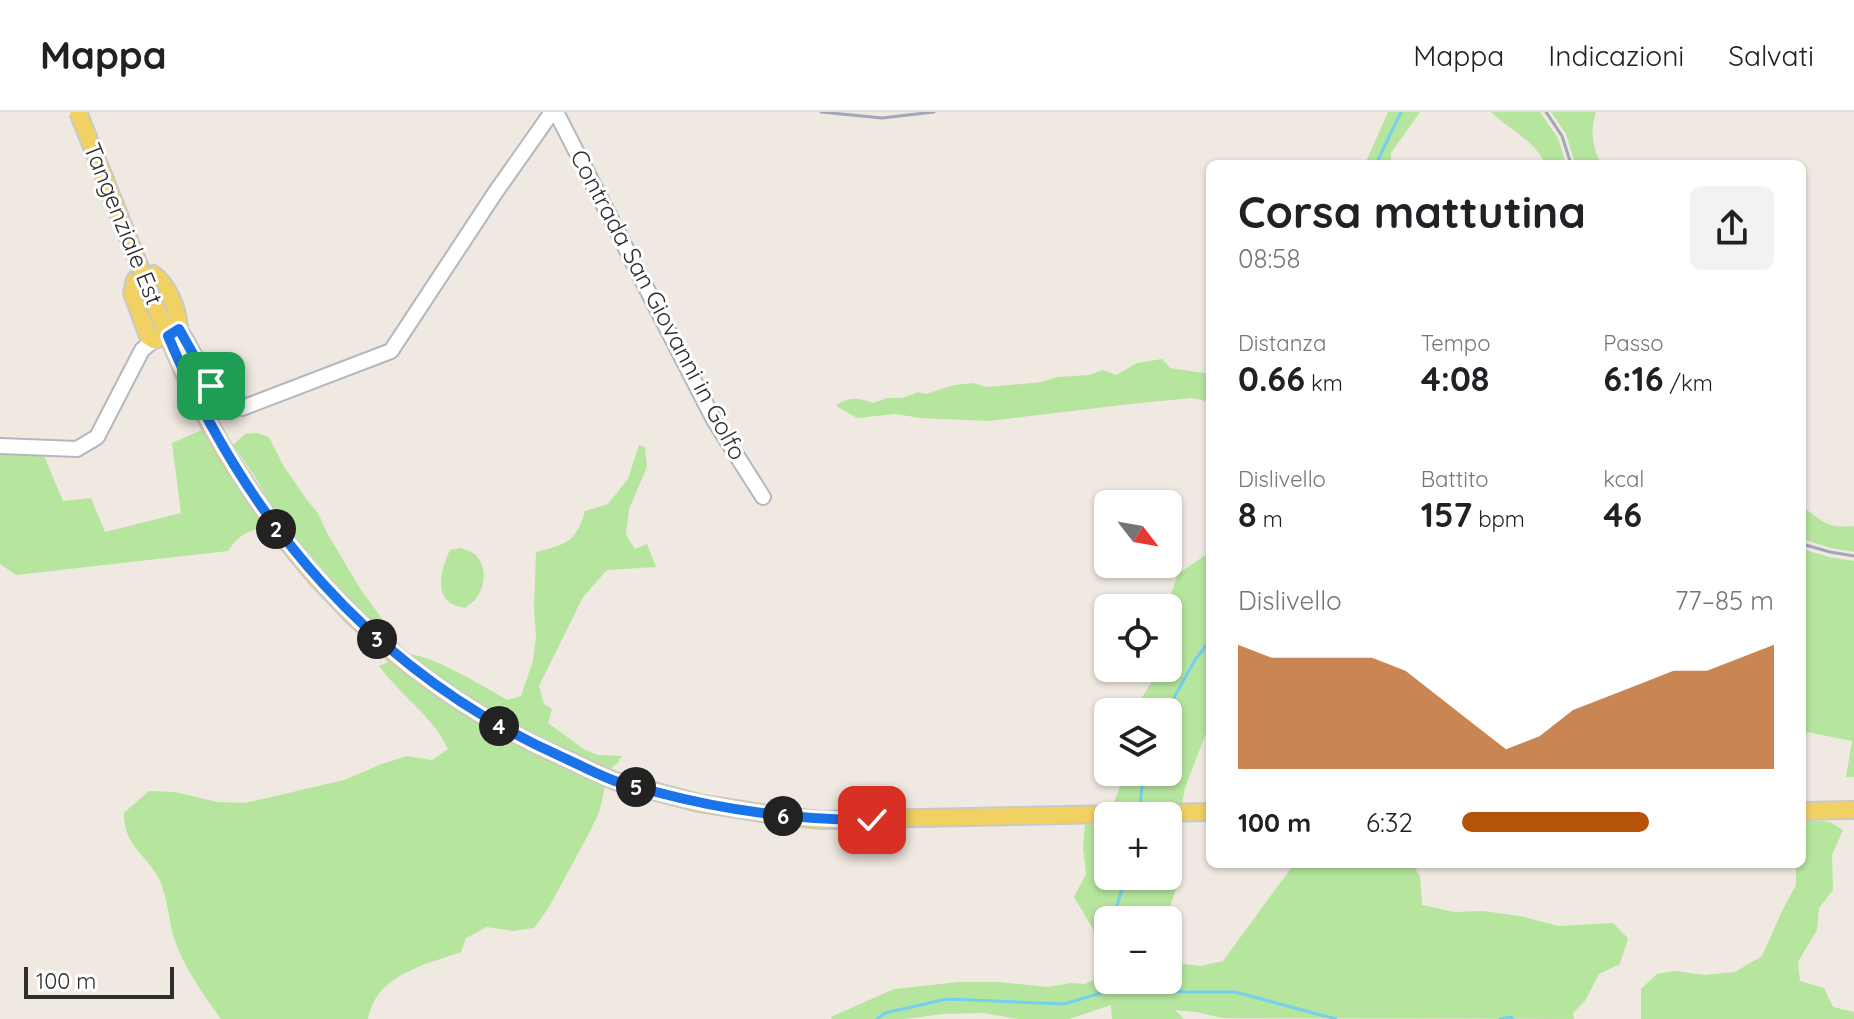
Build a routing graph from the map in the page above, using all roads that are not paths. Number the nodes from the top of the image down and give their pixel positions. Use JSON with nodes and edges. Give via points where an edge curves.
{"nodes":[{"id":1,"x":78,"y":112,"type":"edge"},
{"id":2,"x":554,"y":112,"type":"edge"},
{"id":3,"x":167,"y":335,"type":"junction"},
{"id":4,"x":0,"y":446,"type":"edge"},
{"id":5,"x":763,"y":497,"type":"dead end"},
{"id":6,"x":1854,"y":810,"type":"edge"},
{"id":7,"x":1806,"y":811,"type":"edge"},
{"id":8,"x":1206,"y":812,"type":"edge"}],
"edges":[{"from":1,"to":3,"type":"main road","name":"Tangenziale Est","bridge":true},
{"from":2,"to":3,"type":"street","via":[[391,351],[242,408],[224,399]]},
{"from":2,"to":5,"type":"street","name":"Contrada San Giovanni in Golfo","via":[[687,371]]},
{"from":3,"to":4,"type":"street","via":[[142,350],[97,437],[77,449]]},
{"from":3,"to":8,"type":"main road","name":"Tangenziale Est","via":[[229,458],[314,575],[398,657],[491,721],[540,747],[615,781],[699,803],[780,816],[823,820]]},
{"from":6,"to":7,"type":"main road"}]}
